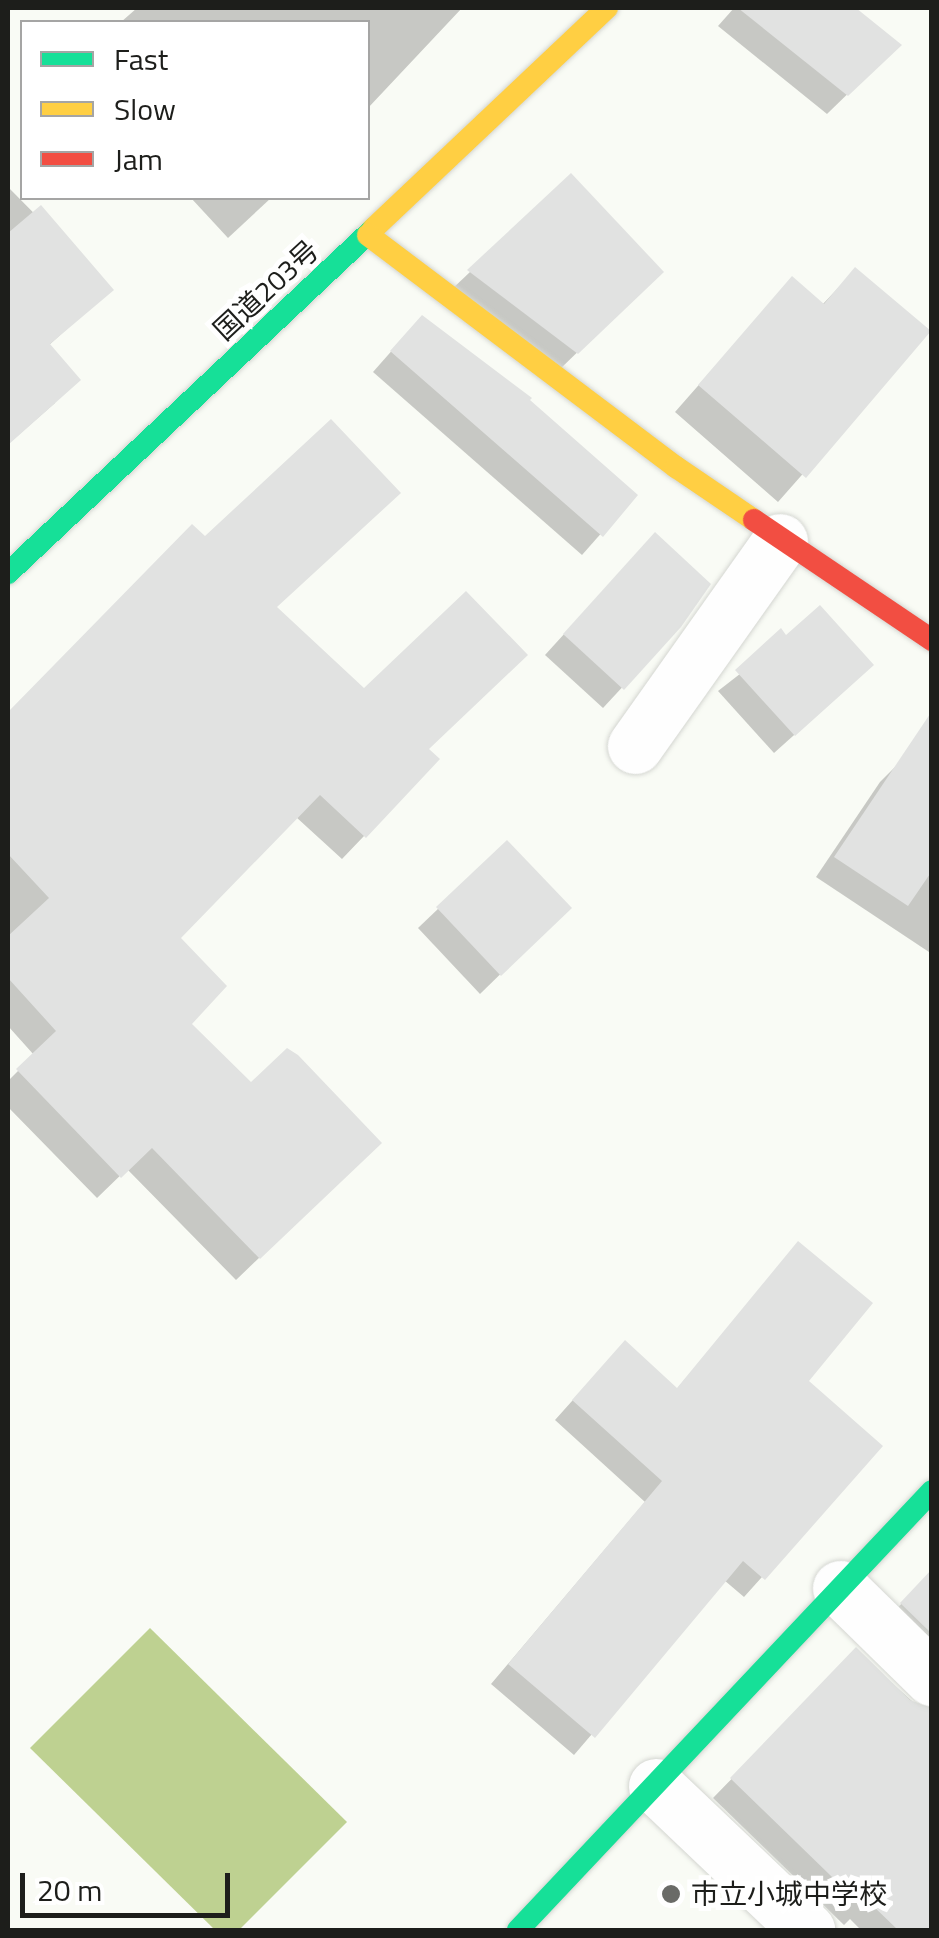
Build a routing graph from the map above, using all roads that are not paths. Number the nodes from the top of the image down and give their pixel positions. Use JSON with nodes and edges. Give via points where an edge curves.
{"nodes":[{"id":1,"x":606,"y":8,"type":"edge"},
{"id":2,"x":368,"y":235,"type":"junction"},
{"id":3,"x":780,"y":541,"type":"junction"},
{"id":4,"x":8,"y":573,"type":"edge"},
{"id":5,"x":932,"y":640,"type":"edge"},
{"id":6,"x":635,"y":746,"type":"dead end"},
{"id":7,"x":932,"y":1491,"type":"edge"},
{"id":8,"x":840,"y":1588,"type":"junction"},
{"id":9,"x":932,"y":1678,"type":"edge"},
{"id":10,"x":656,"y":1786,"type":"junction"},
{"id":11,"x":518,"y":1930,"type":"edge"},
{"id":12,"x":807,"y":1930,"type":"edge"}],
"edges":[{"from":1,"to":2,"type":"main road","name":"国道203号"},
{"from":2,"to":3,"type":"main road"},
{"from":2,"to":4,"type":"main road","name":"国道203号"},
{"from":3,"to":5,"type":"main road"},
{"from":3,"to":6,"type":"street"},
{"from":7,"to":8,"type":"main road"},
{"from":8,"to":9,"type":"street"},
{"from":8,"to":10,"type":"main road"},
{"from":10,"to":11,"type":"main road"},
{"from":10,"to":12,"type":"street"}]}
